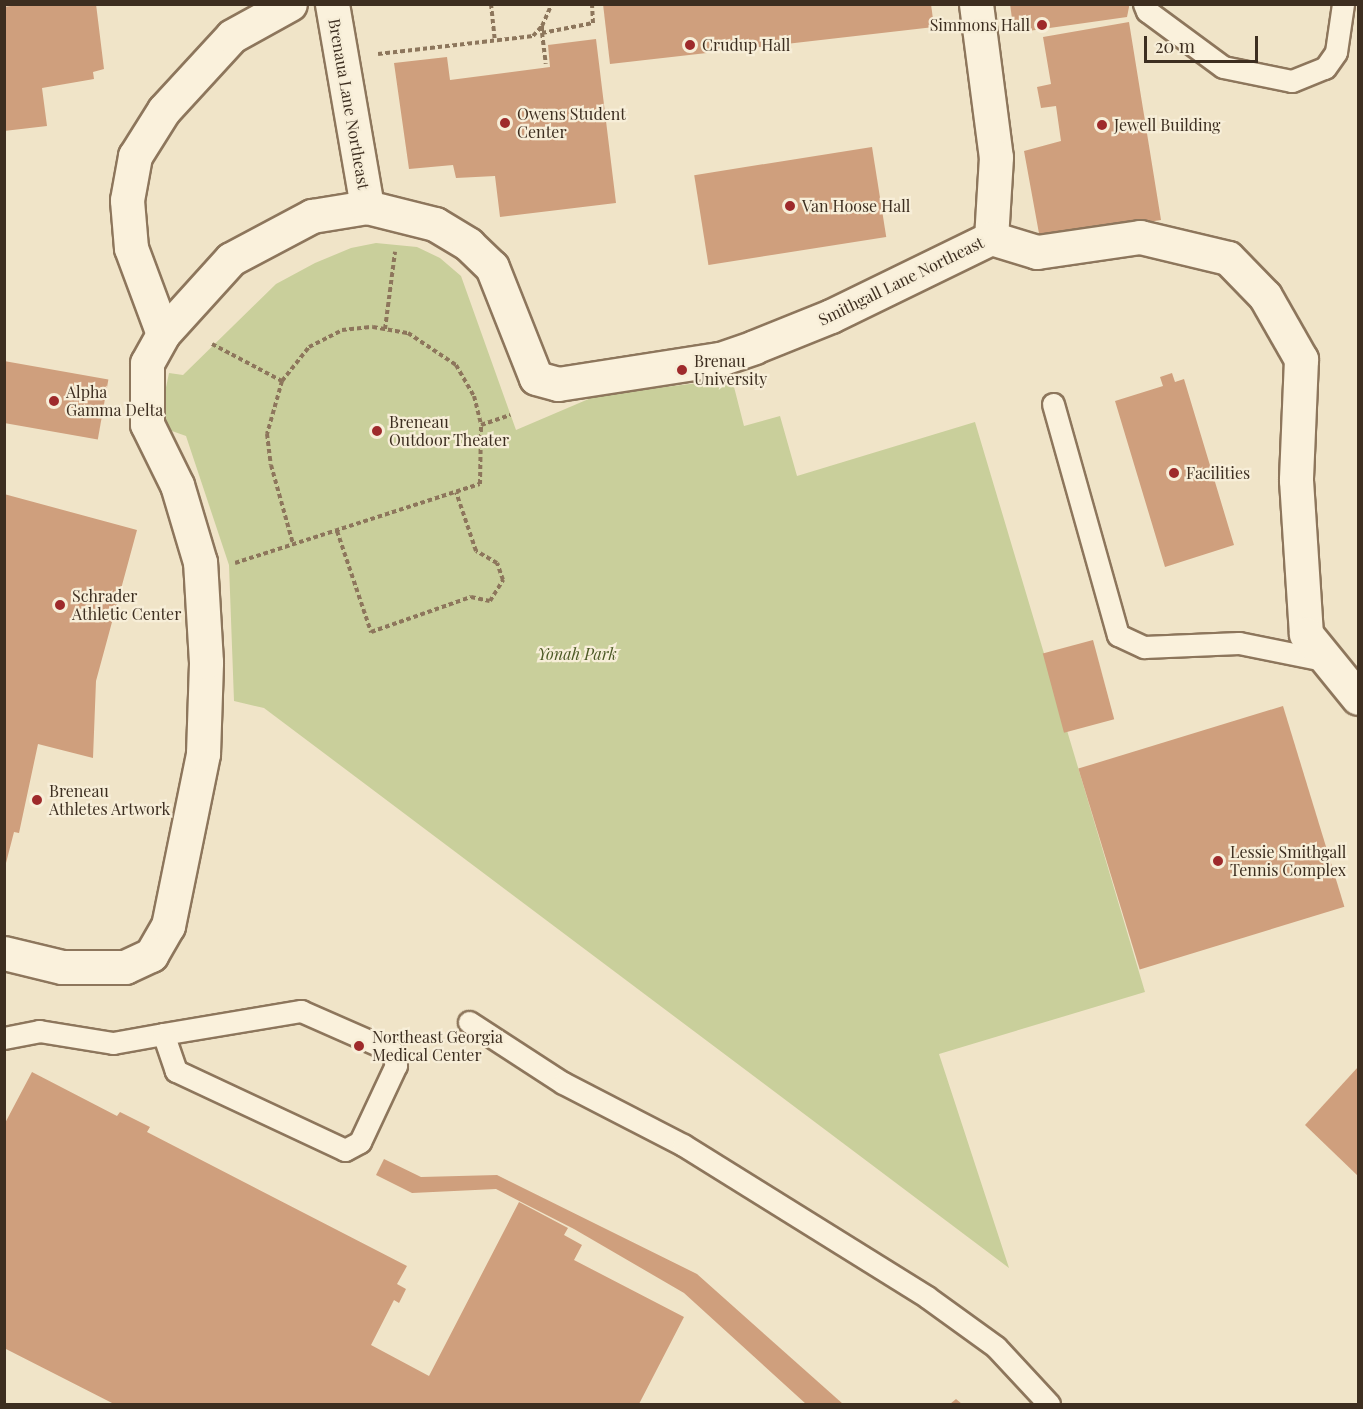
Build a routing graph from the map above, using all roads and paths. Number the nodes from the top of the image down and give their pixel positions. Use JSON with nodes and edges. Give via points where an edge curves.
{"nodes":[{"id":1,"x":290,"y":4,"type":"edge"},
{"id":2,"x":332,"y":4,"type":"edge"},
{"id":3,"x":491,"y":4,"type":"edge"},
{"id":4,"x":552,"y":4,"type":"edge"},
{"id":5,"x":592,"y":4,"type":"edge"},
{"id":6,"x":976,"y":4,"type":"edge"},
{"id":7,"x":1144,"y":4,"type":"edge"},
{"id":8,"x":1342,"y":4,"type":"edge"},
{"id":9,"x":542,"y":26,"type":"junction"},
{"id":10,"x":542,"y":33,"type":"junction"},
{"id":11,"x":495,"y":40,"type":"junction"},
{"id":12,"x":368,"y":56,"type":"dead end"},
{"id":13,"x":546,"y":64,"type":"dead end"},
{"id":14,"x":382,"y":210,"type":"junction"},
{"id":15,"x":991,"y":238,"type":"junction"},
{"id":16,"x":385,"y":329,"type":"junction"},
{"id":17,"x":163,"y":334,"type":"junction"},
{"id":18,"x":212,"y":344,"type":"dead end"},
{"id":19,"x":282,"y":381,"type":"junction"},
{"id":20,"x":1053,"y":404,"type":"dead end"},
{"id":21,"x":510,"y":415,"type":"dead end"},
{"id":22,"x":481,"y":425,"type":"junction"},
{"id":23,"x":456,"y":492,"type":"junction"},
{"id":24,"x":337,"y":531,"type":"junction"},
{"id":25,"x":292,"y":544,"type":"junction"},
{"id":26,"x":229,"y":565,"type":"dead end"},
{"id":27,"x":1328,"y":662,"type":"junction"},
{"id":28,"x":1359,"y":698,"type":"edge"},
{"id":29,"x":4,"y":953,"type":"edge"},
{"id":30,"x":469,"y":1022,"type":"dead end"},
{"id":31,"x":163,"y":1034,"type":"junction"},
{"id":32,"x":4,"y":1038,"type":"edge"},
{"id":33,"x":1049,"y":1404,"type":"edge"}],
"edges":[{"from":1,"to":17,"type":"street","via":[[232,36],[164,111],[135,156],[127,200],[131,248]]},
{"from":2,"to":14,"type":"street","name":"Brenaua Lane Northeast"},
{"from":3,"to":11,"type":"path"},
{"from":4,"to":9,"type":"path"},
{"from":5,"to":10,"type":"path","via":[[593,23]]},
{"from":6,"to":15,"type":"street","via":[[996,157]]},
{"from":7,"to":8,"type":"lane","via":[[1147,11],[1223,67],[1292,81],[1325,68],[1336,52]]},
{"from":9,"to":10,"type":"path"},
{"from":9,"to":11,"type":"path","via":[[533,36]]},
{"from":10,"to":13,"type":"path"},
{"from":11,"to":12,"type":"path"},
{"from":14,"to":15,"type":"street","name":"Smithgall Lane Northeast","via":[[435,224],[468,244],[492,267],[536,378],[558,384],[720,359],[831,316]]},
{"from":14,"to":16,"type":"path"},
{"from":14,"to":17,"type":"street","name":"Brenaua Lane Northeast","via":[[312,216],[231,258]]},
{"from":15,"to":27,"type":"street","name":"Smithgall Lane Northeast","via":[[1037,252],[1140,237],[1228,258],[1265,296],[1300,359],[1296,480],[1306,634]]},
{"from":16,"to":19,"type":"path","via":[[342,330],[309,347]]},
{"from":16,"to":22,"type":"path","via":[[408,333],[456,365],[474,396]]},
{"from":17,"to":29,"type":"street","name":"Brenaua Lane Northeast","via":[[147,363],[147,424],[177,484],[200,562],[206,662],[203,754],[168,926],[151,955],[125,967],[62,967]]},
{"from":18,"to":19,"type":"path"},
{"from":19,"to":25,"type":"path","via":[[267,434]]},
{"from":20,"to":27,"type":"lane","via":[[1118,635],[1144,647],[1239,643]]},
{"from":21,"to":22,"type":"path"},
{"from":22,"to":23,"type":"path","via":[[480,484]]},
{"from":23,"to":24,"type":"path"},
{"from":23,"to":24,"type":"path","via":[[476,551],[497,563],[503,580],[490,601],[471,597],[371,632]]},
{"from":24,"to":25,"type":"path"},
{"from":25,"to":26,"type":"path"},
{"from":27,"to":28,"type":"street","name":"Smithgall Lane Northeast"},
{"from":30,"to":33,"type":"lane","via":[[563,1083],[683,1145],[927,1297],[996,1347]]},
{"from":31,"to":31,"type":"lane","via":[[301,1011],[392,1051],[396,1065],[360,1142],[345,1150],[176,1071]]},
{"from":31,"to":32,"type":"lane","via":[[113,1043],[39,1031]]}]}
